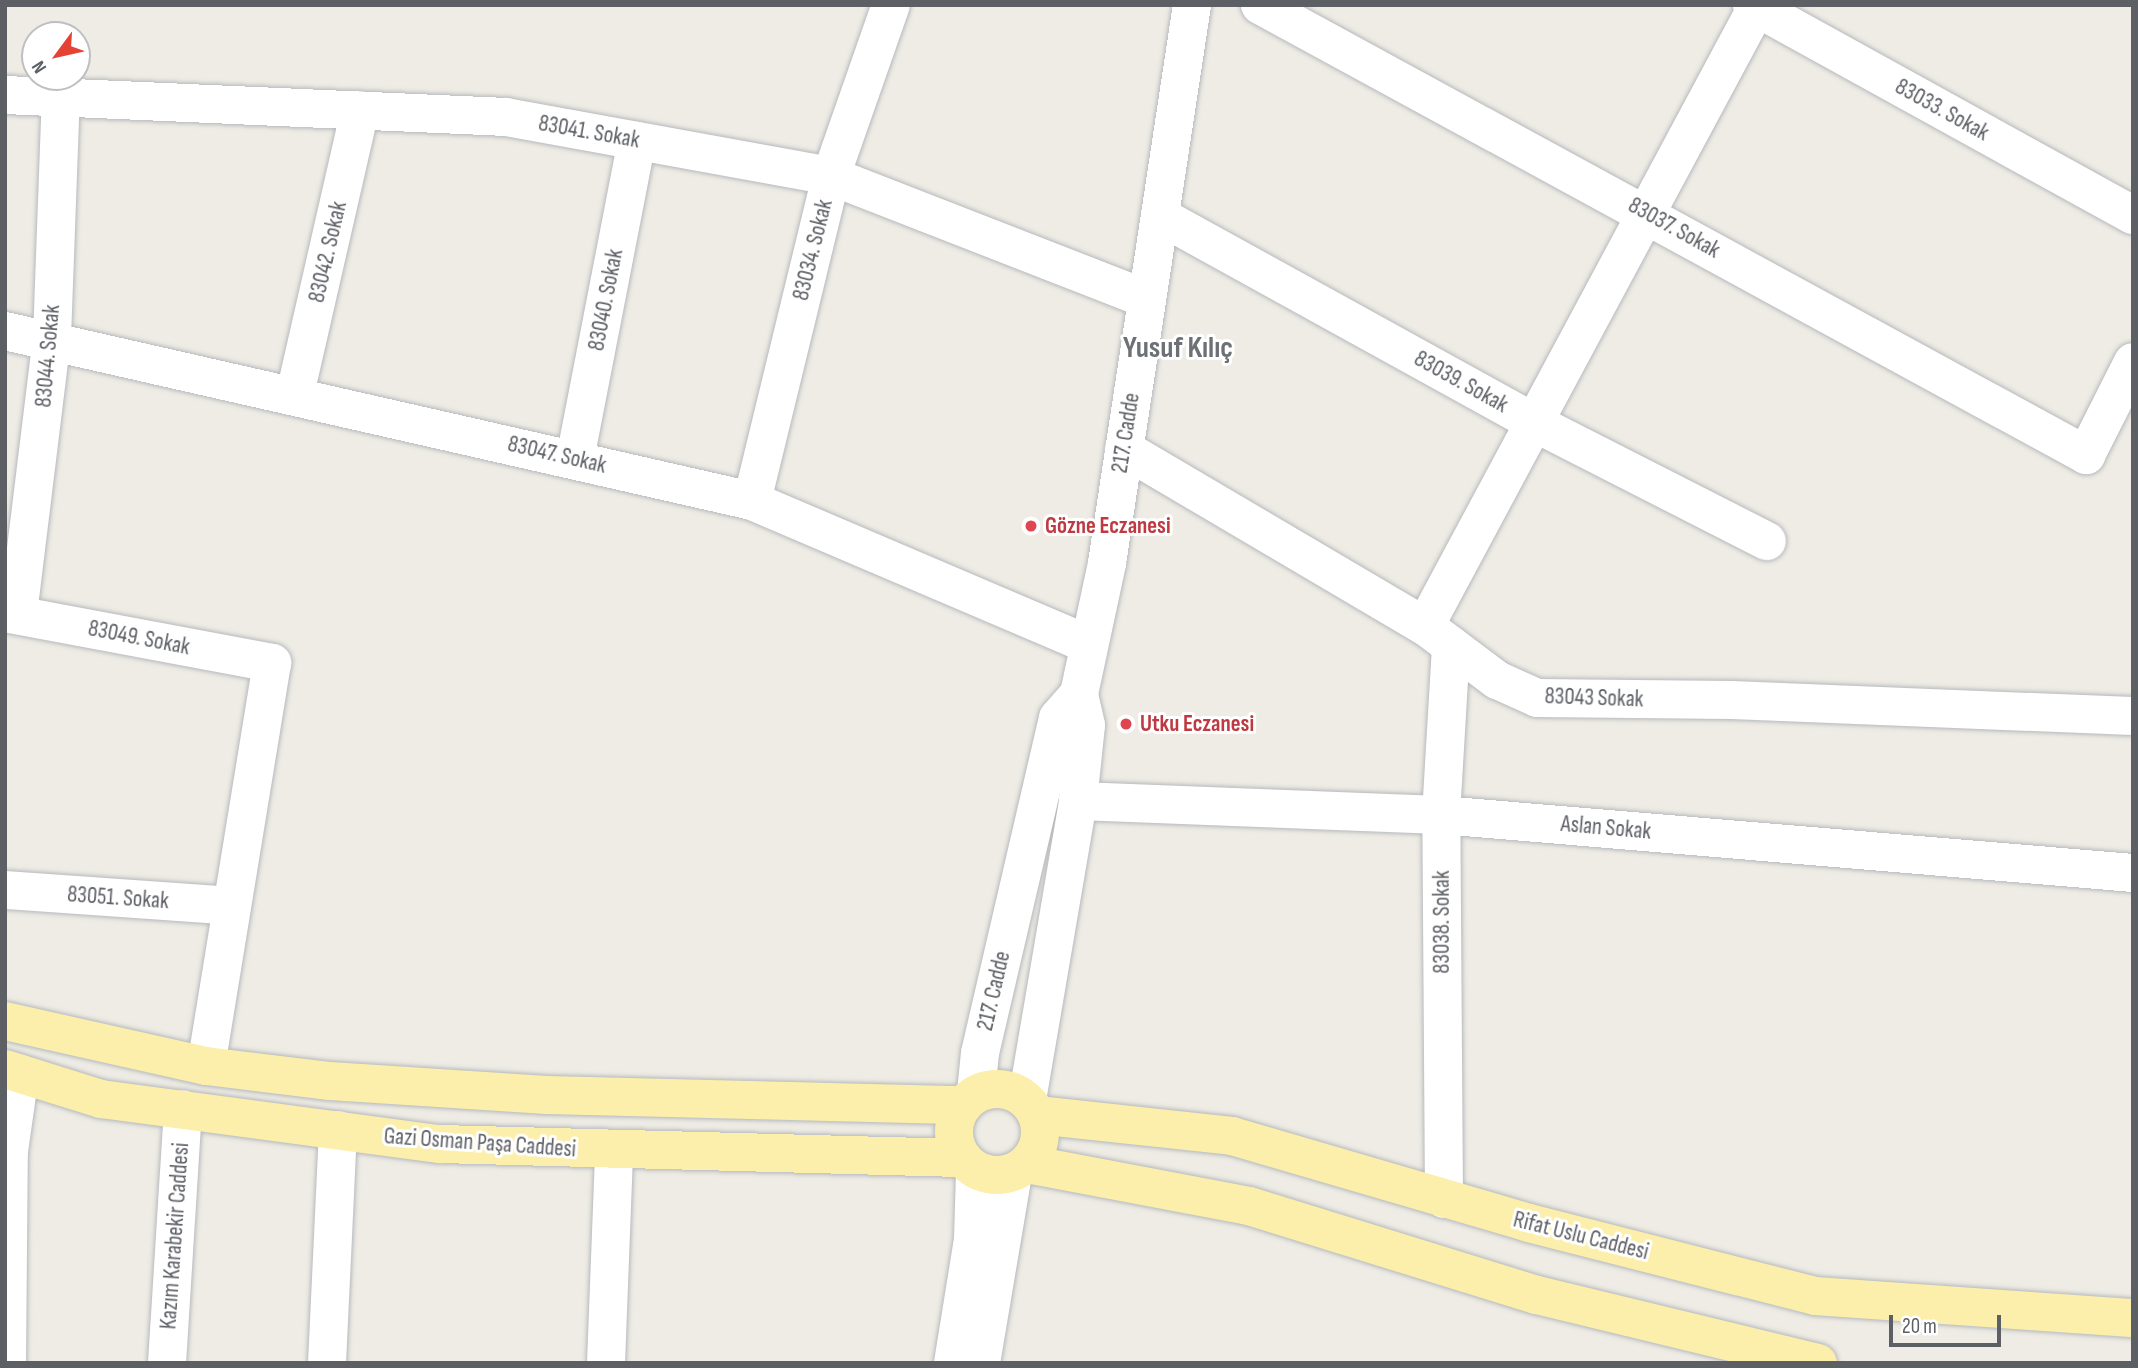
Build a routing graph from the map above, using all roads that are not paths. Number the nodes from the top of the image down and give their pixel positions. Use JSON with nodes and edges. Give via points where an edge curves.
{"nodes":[{"id":1,"x":891,"y":5,"type":"edge"},
{"id":2,"x":1192,"y":5,"type":"edge"},
{"id":3,"x":1261,"y":5,"type":"edge"},
{"id":4,"x":1755,"y":6,"type":"edge"},
{"id":5,"x":5,"y":95,"type":"edge"},
{"id":6,"x":61,"y":97,"type":"junction"},
{"id":7,"x":360,"y":110,"type":"junction"},
{"id":8,"x":637,"y":141,"type":"junction"},
{"id":9,"x":831,"y":176,"type":"junction"},
{"id":10,"x":1648,"y":214,"type":"junction"},
{"id":11,"x":2133,"y":215,"type":"edge"},
{"id":12,"x":1160,"y":216,"type":"junction"},
{"id":13,"x":1147,"y":299,"type":"junction"},
{"id":14,"x":5,"y":331,"type":"edge"},
{"id":15,"x":52,"y":338,"type":"junction"},
{"id":16,"x":2133,"y":362,"type":"edge"},
{"id":17,"x":295,"y":394,"type":"junction"},
{"id":18,"x":1536,"y":424,"type":"junction"},
{"id":19,"x":1124,"y":449,"type":"junction"},
{"id":20,"x":575,"y":459,"type":"junction"},
{"id":21,"x":752,"y":501,"type":"junction"},
{"id":22,"x":1767,"y":541,"type":"dead end"},
{"id":23,"x":12,"y":614,"type":"edge"},
{"id":24,"x":1438,"y":636,"type":"junction"},
{"id":25,"x":1089,"y":645,"type":"junction"},
{"id":26,"x":1083,"y":709,"type":"junction"},
{"id":27,"x":2133,"y":716,"type":"edge"},
{"id":28,"x":1078,"y":801,"type":"junction"},
{"id":29,"x":1441,"y":815,"type":"junction"},
{"id":30,"x":2133,"y":873,"type":"edge"},
{"id":31,"x":5,"y":890,"type":"edge"},
{"id":32,"x":232,"y":906,"type":"junction"},
{"id":33,"x":5,"y":1021,"type":"edge"},
{"id":34,"x":206,"y":1066,"type":"junction"},
{"id":35,"x":13,"y":1072,"type":"edge"},
{"id":36,"x":969,"y":1099,"type":"junction"},
{"id":37,"x":1032,"y":1107,"type":"junction"},
{"id":38,"x":183,"y":1110,"type":"junction"},
{"id":39,"x":338,"y":1130,"type":"junction"},
{"id":40,"x":614,"y":1152,"type":"junction"},
{"id":41,"x":7,"y":1155,"type":"edge"},
{"id":42,"x":968,"y":1164,"type":"junction"},
{"id":43,"x":1020,"y":1168,"type":"junction"},
{"id":44,"x":1444,"y":1199,"type":"junction"},
{"id":45,"x":2133,"y":1318,"type":"edge"},
{"id":46,"x":1714,"y":1350,"type":"edge"},
{"id":47,"x":7,"y":1363,"type":"edge"},
{"id":48,"x":167,"y":1363,"type":"edge"},
{"id":49,"x":327,"y":1363,"type":"edge"},
{"id":50,"x":606,"y":1363,"type":"edge"},
{"id":51,"x":953,"y":1363,"type":"edge"},
{"id":52,"x":981,"y":1363,"type":"edge"},
{"id":53,"x":1818,"y":1363,"type":"edge"}],
"edges":[{"from":1,"to":9,"type":"street","name":"83034. Sokak"},
{"from":2,"to":12,"type":"street","name":"217. Cadde"},
{"from":3,"to":10,"type":"street","name":"83037. Sokak"},
{"from":4,"to":10,"type":"street"},
{"from":4,"to":11,"type":"street","name":"83033. Sokak"},
{"from":5,"to":6,"type":"street","name":"83041. Sokak"},
{"from":6,"to":7,"type":"street","name":"83041. Sokak"},
{"from":6,"to":15,"type":"street","name":"83044. Sokak"},
{"from":7,"to":8,"type":"street","name":"83041. Sokak","via":[[506,117]]},
{"from":7,"to":17,"type":"street","name":"83042. Sokak"},
{"from":8,"to":9,"type":"street","name":"83041. Sokak"},
{"from":8,"to":20,"type":"street","name":"83040. Sokak"},
{"from":9,"to":13,"type":"street","name":"83041. Sokak"},
{"from":9,"to":21,"type":"street","name":"83034. Sokak"},
{"from":10,"to":16,"type":"street","name":"83037. Sokak","via":[[2085,456]]},
{"from":10,"to":18,"type":"street"},
{"from":12,"to":13,"type":"street","name":"217. Cadde"},
{"from":12,"to":18,"type":"street","name":"83039. Sokak"},
{"from":13,"to":19,"type":"street","name":"217. Cadde"},
{"from":14,"to":15,"type":"street","name":"83047. Sokak"},
{"from":15,"to":17,"type":"street","name":"83047. Sokak"},
{"from":15,"to":23,"type":"street","name":"83044. Sokak"},
{"from":17,"to":20,"type":"street","name":"83047. Sokak"},
{"from":18,"to":22,"type":"street","name":"83039. Sokak"},
{"from":18,"to":24,"type":"street"},
{"from":19,"to":24,"type":"street","name":"83043 Sokak"},
{"from":19,"to":25,"type":"street","name":"217. Cadde"},
{"from":20,"to":21,"type":"street","name":"83047. Sokak"},
{"from":21,"to":25,"type":"street","name":"83047. Sokak"},
{"from":23,"to":32,"type":"street","name":"83049. Sokak","via":[[272,663]]},
{"from":24,"to":27,"type":"street","name":"83043 Sokak","via":[[1497,680],[1537,698],[1732,700]]},
{"from":24,"to":29,"type":"street","name":"83038. Sokak"},
{"from":25,"to":26,"type":"street","name":"217. Cadde"},
{"from":26,"to":28,"type":"street","name":"217. Cadde"},
{"from":26,"to":36,"type":"street","name":"217. Cadde","via":[[1058,718]]},
{"from":28,"to":29,"type":"street","name":"Aslan Sokak"},
{"from":28,"to":37,"type":"street","name":"217. Cadde"},
{"from":29,"to":30,"type":"street","name":"Aslan Sokak"},
{"from":29,"to":44,"type":"street","name":"83038. Sokak"},
{"from":31,"to":32,"type":"street","name":"83051. Sokak"},
{"from":32,"to":34,"type":"street"},
{"from":33,"to":34,"type":"main road"},
{"from":34,"to":36,"type":"main road","via":[[330,1081],[547,1095]]},
{"from":35,"to":38,"type":"main road","name":"Gazi Osman Paşa Caddesi","via":[[100,1099]]},
{"from":35,"to":41,"type":"street"},
{"from":36,"to":37,"type":"main road","name":"Rifat Uslu Caddesi","via":[[1012,1091]]},
{"from":36,"to":42,"type":"main road","via":[[954,1122],[954,1141]]},
{"from":37,"to":43,"type":"main road","via":[[1040,1132],[1037,1149]]},
{"from":37,"to":44,"type":"main road","name":"Rifat Uslu Caddesi","via":[[1232,1136]]},
{"from":38,"to":39,"type":"main road","name":"Gazi Osman Paşa Caddesi"},
{"from":38,"to":48,"type":"street","name":"Kazım Karabekir Caddesi"},
{"from":39,"to":40,"type":"main road","name":"Gazi Osman Paşa Caddesi","via":[[440,1144]]},
{"from":39,"to":49,"type":"street"},
{"from":40,"to":42,"type":"main road","name":"Gazi Osman Paşa Caddesi"},
{"from":40,"to":50,"type":"street"},
{"from":41,"to":47,"type":"street"},
{"from":42,"to":43,"type":"main road","via":[[994,1176]]},
{"from":42,"to":51,"type":"street","via":[[973,1239]]},
{"from":43,"to":46,"type":"main road","via":[[1250,1206]]},
{"from":43,"to":52,"type":"street"},
{"from":44,"to":45,"type":"main road","name":"Rifat Uslu Caddesi","via":[[1816,1296]]},
{"from":46,"to":53,"type":"main road"}]}
